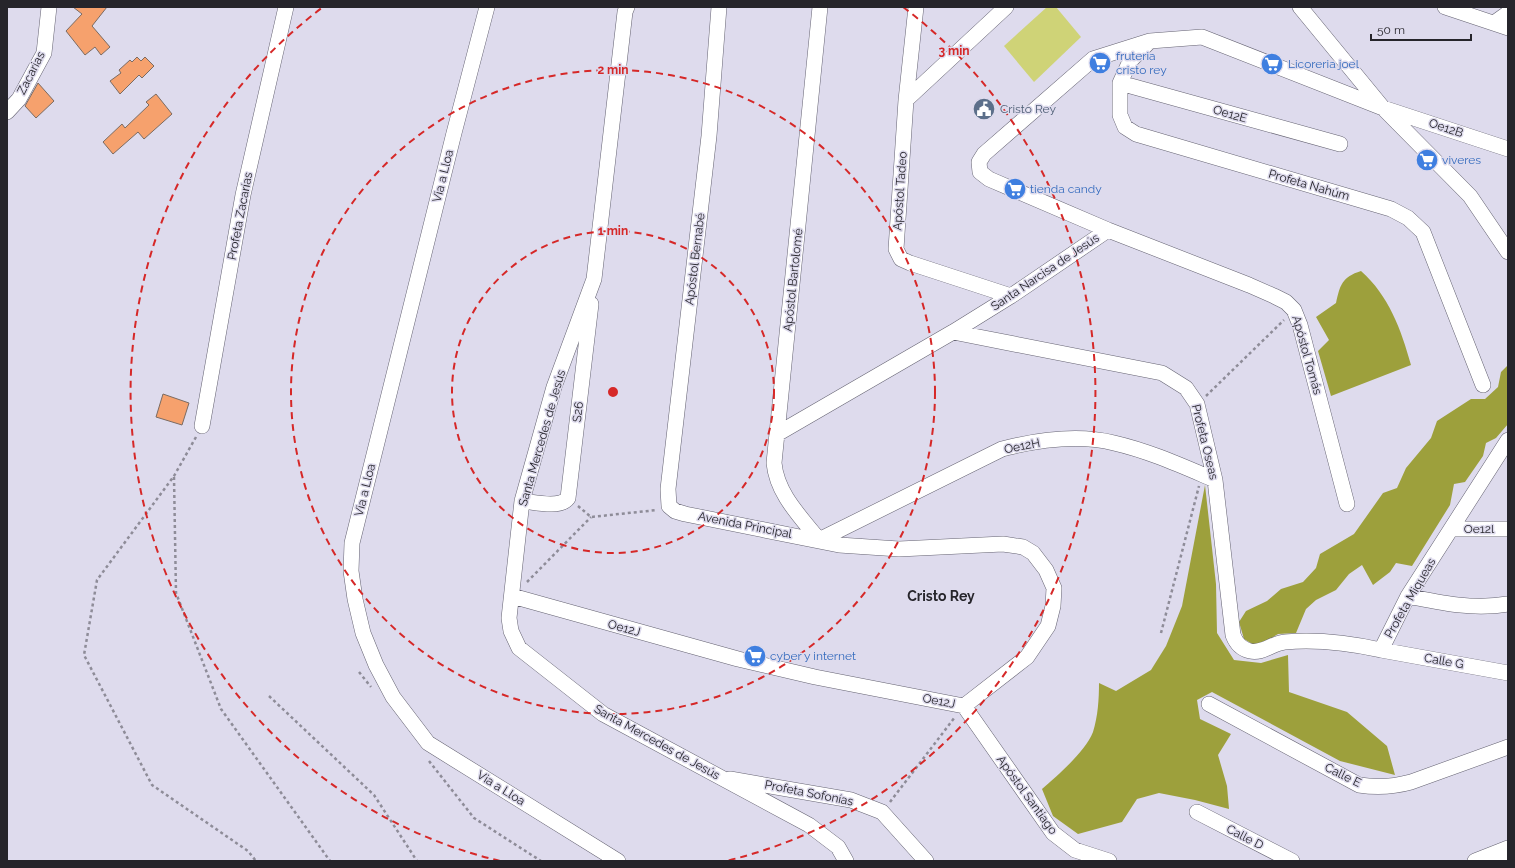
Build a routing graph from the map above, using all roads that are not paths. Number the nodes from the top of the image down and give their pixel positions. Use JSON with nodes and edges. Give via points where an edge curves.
{"nodes":[{"id":1,"x":49,"y":7,"type":"edge"},
{"id":2,"x":286,"y":7,"type":"edge"},
{"id":3,"x":487,"y":7,"type":"edge"},
{"id":4,"x":627,"y":7,"type":"edge"},
{"id":5,"x":719,"y":7,"type":"edge"},
{"id":6,"x":820,"y":7,"type":"edge"},
{"id":7,"x":916,"y":7,"type":"edge"},
{"id":8,"x":1006,"y":7,"type":"edge"},
{"id":9,"x":1300,"y":7,"type":"edge"},
{"id":10,"x":1445,"y":7,"type":"edge"},
{"id":11,"x":1508,"y":13,"type":"edge"},
{"id":12,"x":1501,"y":26,"type":"edge"},
{"id":13,"x":1150,"y":41,"type":"junction"},
{"id":14,"x":1120,"y":83,"type":"junction"},
{"id":15,"x":906,"y":100,"type":"junction"},
{"id":16,"x":1383,"y":108,"type":"junction"},
{"id":17,"x":7,"y":112,"type":"edge"},
{"id":18,"x":1340,"y":144,"type":"dead end"},
{"id":19,"x":1508,"y":149,"type":"edge"},
{"id":20,"x":1108,"y":230,"type":"junction"},
{"id":21,"x":1508,"y":252,"type":"edge"},
{"id":22,"x":594,"y":279,"type":"junction"},
{"id":23,"x":1011,"y":296,"type":"junction"},
{"id":24,"x":953,"y":332,"type":"junction"},
{"id":25,"x":1483,"y":385,"type":"dead end"},
{"id":26,"x":202,"y":426,"type":"road end"},
{"id":27,"x":777,"y":434,"type":"junction"},
{"id":28,"x":1508,"y":440,"type":"edge"},
{"id":29,"x":1501,"y":461,"type":"edge"},
{"id":30,"x":1208,"y":477,"type":"junction"},
{"id":31,"x":522,"y":501,"type":"junction"},
{"id":32,"x":1347,"y":504,"type":"dead end"},
{"id":33,"x":671,"y":509,"type":"joint"},
{"id":34,"x":1451,"y":529,"type":"junction"},
{"id":35,"x":1508,"y":529,"type":"edge"},
{"id":36,"x":819,"y":540,"type":"junction"},
{"id":37,"x":512,"y":596,"type":"junction"},
{"id":38,"x":1408,"y":596,"type":"junction"},
{"id":39,"x":1508,"y":604,"type":"edge"},
{"id":40,"x":1236,"y":642,"type":"joint"},
{"id":41,"x":1380,"y":650,"type":"junction"},
{"id":42,"x":1508,"y":673,"type":"edge"},
{"id":43,"x":1209,"y":704,"type":"dead end"},
{"id":44,"x":964,"y":706,"type":"junction"},
{"id":45,"x":1508,"y":747,"type":"edge"},
{"id":46,"x":718,"y":776,"type":"junction"},
{"id":47,"x":1197,"y":812,"type":"dead end"},
{"id":48,"x":1508,"y":848,"type":"edge"},
{"id":49,"x":618,"y":861,"type":"edge"},
{"id":50,"x":846,"y":861,"type":"edge"},
{"id":51,"x":926,"y":861,"type":"edge"},
{"id":52,"x":1109,"y":861,"type":"edge"},
{"id":53,"x":1292,"y":861,"type":"edge"},
{"id":54,"x":1475,"y":861,"type":"edge"}],
"edges":[{"from":1,"to":17,"type":"street","name":"Zacarias","via":[[44,53],[19,99]]},
{"from":2,"to":26,"type":"street","name":"Profeta Zacarías","via":[[243,195]]},
{"from":3,"to":49,"type":"street","name":"Via a Lloa","via":[[352,543],[351,571],[355,599],[363,633],[376,665],[393,697],[428,743]]},
{"from":4,"to":22,"type":"street","name":"Santa Mercedes de Jesús"},
{"from":5,"to":33,"type":"street","name":"Apóstol Bernabé","via":[[709,136],[668,489],[667,502]]},
{"from":6,"to":27,"type":"street","name":"Apóstol Bartolomé"},
{"from":7,"to":15,"type":"street","name":"Apóstol Tadeo"},
{"from":8,"to":15,"type":"street"},
{"from":9,"to":16,"type":"street"},
{"from":10,"to":12,"type":"street"},
{"from":11,"to":12,"type":"street"},
{"from":13,"to":14,"type":"street","name":"Profeta Nahúm","via":[[1130,61]]},
{"from":13,"to":16,"type":"street","name":"Santa Narcisa de Jesús","via":[[1202,37]]},
{"from":13,"to":20,"type":"street","name":"Santa Narcisa de Jesús","via":[[1093,59],[984,154],[979,162],[980,172],[989,178]]},
{"from":14,"to":18,"type":"street","name":"Oe12E"},
{"from":14,"to":25,"type":"street","name":"Profeta Nahúm","via":[[1120,115],[1126,127],[1136,134],[1391,209],[1408,218],[1423,232]]},
{"from":15,"to":23,"type":"street","name":"Apóstol Tadeo","via":[[896,238],[896,249],[901,259]]},
{"from":16,"to":19,"type":"street","name":"Oe12B"},
{"from":16,"to":21,"type":"street","via":[[1470,196]]},
{"from":20,"to":23,"type":"street","name":"Santa Narcisa de Jesús"},
{"from":20,"to":32,"type":"street","name":"Apóstol Tomás","via":[[1249,284],[1286,302],[1294,310]]},
{"from":22,"to":31,"type":"street","name":"Santa Mercedes de Jesús","via":[[554,387]]},
{"from":22,"to":31,"type":"street","name":"S26","via":[[568,498],[557,504]]},
{"from":23,"to":24,"type":"street","name":"Santa Narcisa de Jesús"},
{"from":24,"to":27,"type":"street","name":"Santa Narcisa de Jesús"},
{"from":24,"to":30,"type":"street","name":"Profeta Oseas","via":[[1162,373],[1186,388],[1197,404]]},
{"from":27,"to":36,"type":"street","name":"Apóstol Bartolomé","via":[[774,463],[779,487]]},
{"from":28,"to":29,"type":"street","name":"Profeta Miqueas"},
{"from":29,"to":34,"type":"street","name":"Profeta Miqueas"},
{"from":30,"to":36,"type":"street","name":"Oe12H","via":[[1113,442],[1077,439],[1028,443],[1002,449]]},
{"from":30,"to":40,"type":"street","name":"Profeta Oseas","via":[[1231,627]]},
{"from":31,"to":37,"type":"street","name":"Santa Mercedes de Jesús"},
{"from":33,"to":36,"type":"street","name":"Avenida Principal","via":[[684,514]]},
{"from":34,"to":35,"type":"street","name":"Oe12l"},
{"from":34,"to":38,"type":"street","name":"Profeta Miqueas"},
{"from":36,"to":44,"type":"street","name":"Oe12J","via":[[839,545],[898,549],[1003,544],[1023,547],[1033,553],[1046,570],[1054,588],[1048,626],[1027,657]]},
{"from":37,"to":44,"type":"street","name":"Oe12J","via":[[745,661]]},
{"from":37,"to":46,"type":"street","name":"Santa Mercedes de Jesús","via":[[509,618],[511,632],[519,648],[603,714]]},
{"from":38,"to":39,"type":"street","via":[[1447,604],[1490,608]]},
{"from":38,"to":41,"type":"street","name":"Profeta Miqueas"},
{"from":40,"to":41,"type":"street","name":"Profeta Miqueas","via":[[1242,648],[1257,652],[1283,642],[1297,641],[1348,642]]},
{"from":41,"to":42,"type":"street","name":"Calle G"},
{"from":43,"to":45,"type":"street","name":"Calle E","via":[[1359,785],[1378,788],[1395,787],[1411,782]]},
{"from":44,"to":52,"type":"street","name":"Apóstol Santiago","via":[[1053,834],[1075,850]]},
{"from":46,"to":50,"type":"street","name":"Santa Mercedes de Jesús","via":[[809,825],[838,847]]},
{"from":46,"to":51,"type":"street","name":"Profeta Sofonías","via":[[851,800],[882,812]]},
{"from":47,"to":53,"type":"street","name":"Calle D"},
{"from":48,"to":54,"type":"street"}]}
